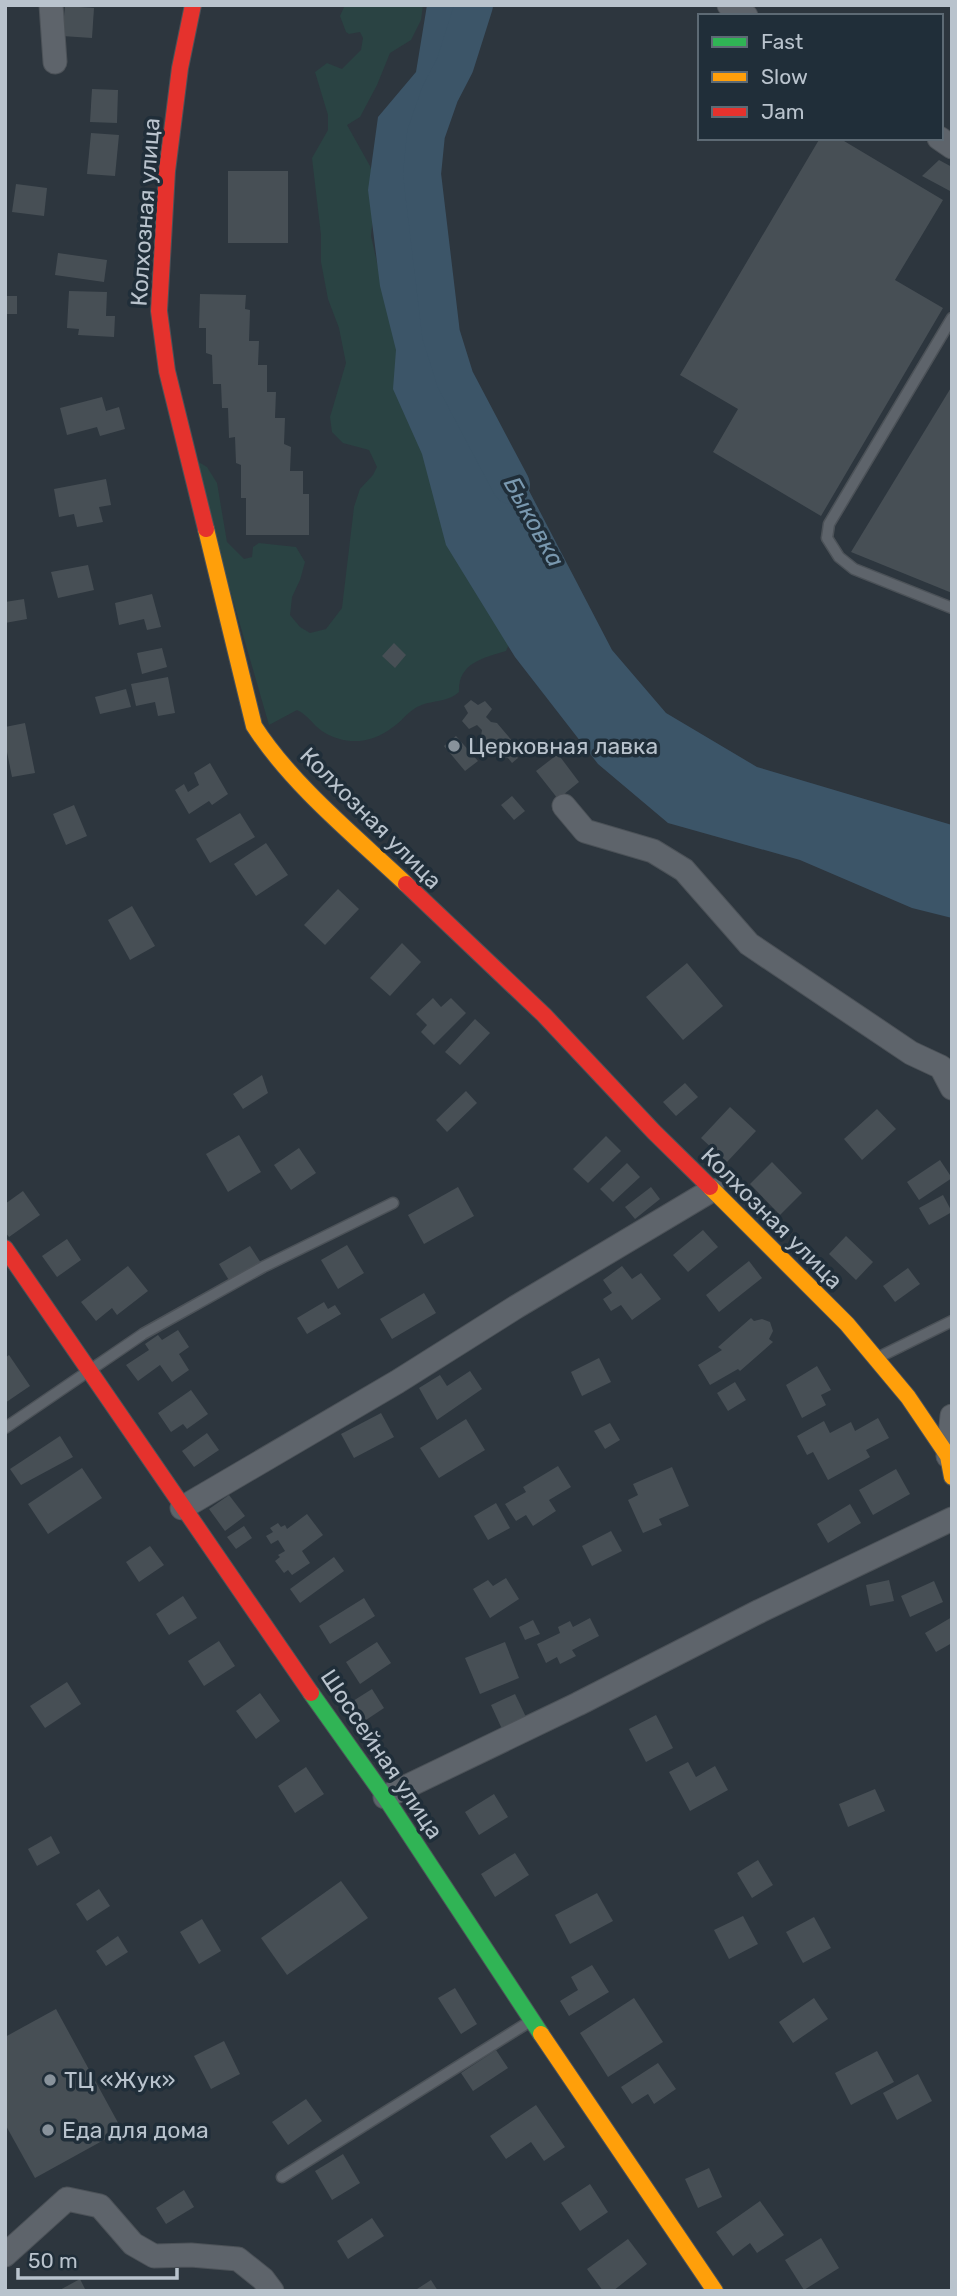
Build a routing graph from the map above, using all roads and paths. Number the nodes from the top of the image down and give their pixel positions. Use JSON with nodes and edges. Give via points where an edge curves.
{"nodes":[{"id":1,"x":51,"y":5,"type":"edge"},
{"id":2,"x":194,"y":5,"type":"edge"},
{"id":3,"x":55,"y":62,"type":"dead end"},
{"id":4,"x":952,"y":318,"type":"edge"},
{"id":5,"x":952,"y":608,"type":"edge"},
{"id":6,"x":564,"y":806,"type":"dead end"},
{"id":7,"x":952,"y":1088,"type":"edge"},
{"id":8,"x":712,"y":1190,"type":"junction"},
{"id":9,"x":393,"y":1203,"type":"dead end"},
{"id":10,"x":5,"y":1248,"type":"edge"},
{"id":11,"x":952,"y":1321,"type":"edge"},
{"id":12,"x":876,"y":1358,"type":"junction"},
{"id":13,"x":88,"y":1372,"type":"junction"},
{"id":14,"x":952,"y":1416,"type":"edge"},
{"id":15,"x":5,"y":1428,"type":"edge"},
{"id":16,"x":950,"y":1467,"type":"edge"},
{"id":17,"x":182,"y":1508,"type":"junction"},
{"id":18,"x":952,"y":1520,"type":"edge"},
{"id":19,"x":385,"y":1797,"type":"junction"},
{"id":20,"x":532,"y":2020,"type":"junction"},
{"id":21,"x":282,"y":2177,"type":"dead end"},
{"id":22,"x":5,"y":2255,"type":"edge"},
{"id":23,"x":272,"y":2291,"type":"edge"},
{"id":24,"x":715,"y":2291,"type":"edge"}],
"edges":[{"from":1,"to":3,"type":"street"},
{"from":2,"to":8,"type":"street","name":"Колхозная улица","via":[[180,68],[167,171],[159,311],[167,371],[254,726],[320,803],[544,1015]]},
{"from":4,"to":5,"type":"lane","via":[[829,524],[827,538],[854,569]]},
{"from":6,"to":7,"type":"street","via":[[585,831],[653,851],[684,870],[749,944],[911,1053],[941,1067]]},
{"from":8,"to":12,"type":"street","name":"Колхозная улица"},
{"from":8,"to":17,"type":"street"},
{"from":9,"to":13,"type":"lane","via":[[239,1280],[143,1334]]},
{"from":10,"to":13,"type":"street","name":"Шоссейная улица"},
{"from":11,"to":12,"type":"lane"},
{"from":12,"to":16,"type":"street","name":"Колхозная улица","via":[[908,1397]]},
{"from":13,"to":15,"type":"lane"},
{"from":13,"to":17,"type":"street","name":"Шоссейная улица"},
{"from":14,"to":16,"type":"street"},
{"from":17,"to":19,"type":"street","name":"Шоссейная улица"},
{"from":18,"to":19,"type":"street"},
{"from":19,"to":20,"type":"street","name":"Шоссейная улица"},
{"from":20,"to":21,"type":"lane"},
{"from":20,"to":24,"type":"street","name":"Шоссейная улица"},
{"from":22,"to":23,"type":"street","via":[[67,2199],[100,2206],[133,2244],[155,2256],[238,2259]]}]}
